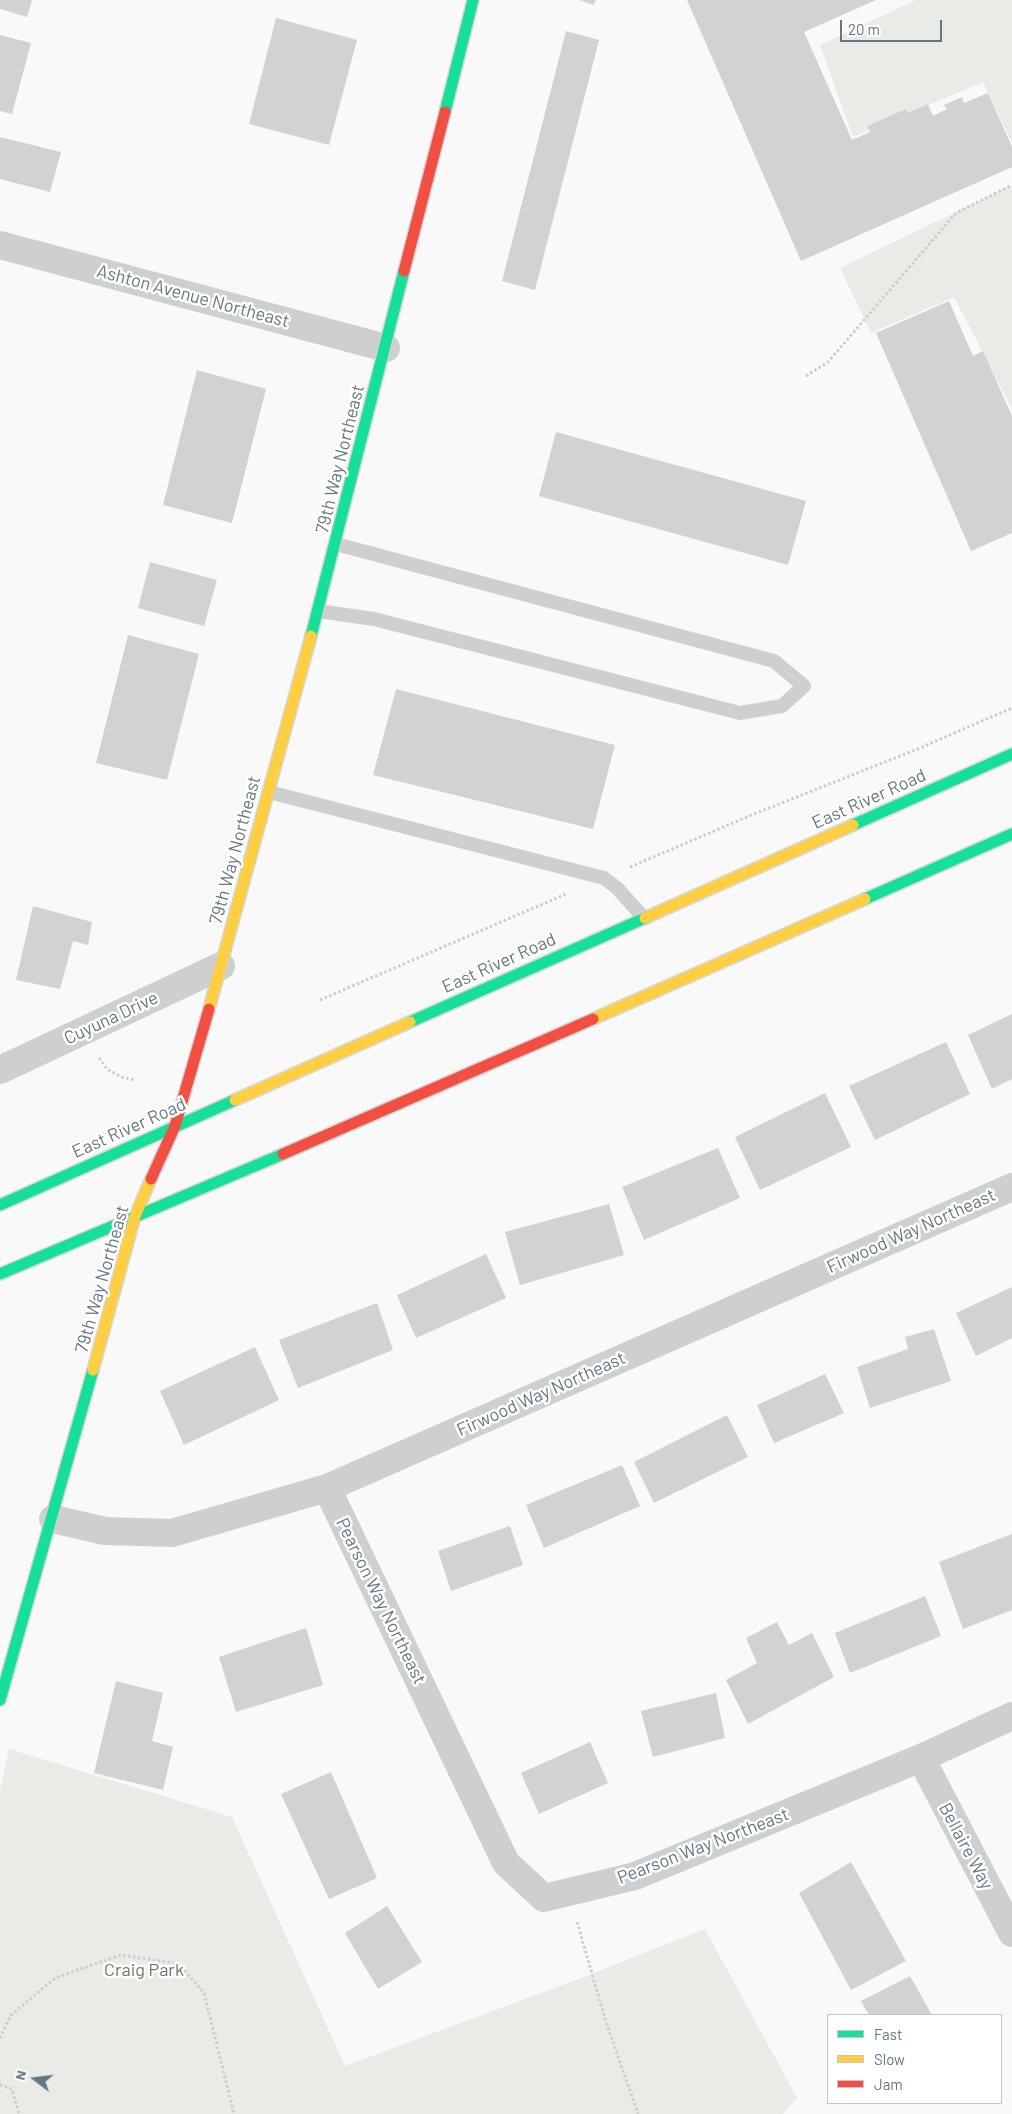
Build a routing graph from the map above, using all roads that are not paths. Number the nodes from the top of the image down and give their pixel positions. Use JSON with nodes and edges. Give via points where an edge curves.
{"nodes":[{"id":1,"x":473,"y":0,"type":"edge"},
{"id":2,"x":0,"y":245,"type":"edge"},
{"id":3,"x":386,"y":348,"type":"junction"},
{"id":4,"x":336,"y":544,"type":"junction"},
{"id":5,"x":318,"y":611,"type":"junction"},
{"id":6,"x":1012,"y":754,"type":"edge"},
{"id":7,"x":269,"y":792,"type":"junction"},
{"id":8,"x":1012,"y":834,"type":"edge"},
{"id":9,"x":644,"y":918,"type":"junction"},
{"id":10,"x":222,"y":966,"type":"junction"},
{"id":11,"x":0,"y":1070,"type":"edge"},
{"id":12,"x":175,"y":1126,"type":"junction"},
{"id":13,"x":1012,"y":1187,"type":"edge"},
{"id":14,"x":0,"y":1205,"type":"edge"},
{"id":15,"x":135,"y":1216,"type":"junction"},
{"id":16,"x":0,"y":1274,"type":"edge"},
{"id":17,"x":327,"y":1488,"type":"junction"},
{"id":18,"x":53,"y":1519,"type":"junction"},
{"id":19,"x":0,"y":1700,"type":"edge"},
{"id":20,"x":1012,"y":1716,"type":"edge"},
{"id":21,"x":921,"y":1758,"type":"junction"},
{"id":22,"x":1012,"y":1933,"type":"edge"}],
"edges":[{"from":1,"to":3,"type":"main road","name":"79th Way Northeast"},
{"from":2,"to":3,"type":"street","name":"Ashton Avenue Northeast"},
{"from":3,"to":4,"type":"main road","name":"79th Way Northeast"},
{"from":4,"to":5,"type":"main road","name":"79th Way Northeast"},
{"from":4,"to":5,"type":"lane","via":[[774,661],[804,686],[782,706],[740,713],[374,619]]},
{"from":5,"to":7,"type":"main road","name":"79th Way Northeast"},
{"from":6,"to":9,"type":"main road","name":"East River Road"},
{"from":7,"to":9,"type":"lane","via":[[604,878]]},
{"from":7,"to":10,"type":"main road","name":"79th Way Northeast"},
{"from":8,"to":15,"type":"main road","via":[[423,1094]]},
{"from":9,"to":12,"type":"main road","name":"East River Road"},
{"from":10,"to":11,"type":"street","name":"Cuyuna Drive"},
{"from":10,"to":12,"type":"main road","name":"79th Way Northeast"},
{"from":12,"to":14,"type":"main road","name":"East River Road"},
{"from":12,"to":15,"type":"main road","name":"79th Way Northeast"},
{"from":13,"to":17,"type":"street","name":"Firwood Way Northeast"},
{"from":15,"to":16,"type":"main road"},
{"from":15,"to":18,"type":"main road","name":"79th Way Northeast"},
{"from":17,"to":18,"type":"street","name":"Firwood Way Northeast","via":[[172,1534],[105,1531]]},
{"from":17,"to":21,"type":"street","name":"Pearson Way Northeast","via":[[506,1863],[544,1898],[635,1876]]},
{"from":18,"to":19,"type":"main road","name":"79th Way Northeast"},
{"from":20,"to":21,"type":"street","name":"Pearson Way Northeast"},
{"from":21,"to":22,"type":"street","name":"Bellaire Way"}]}
